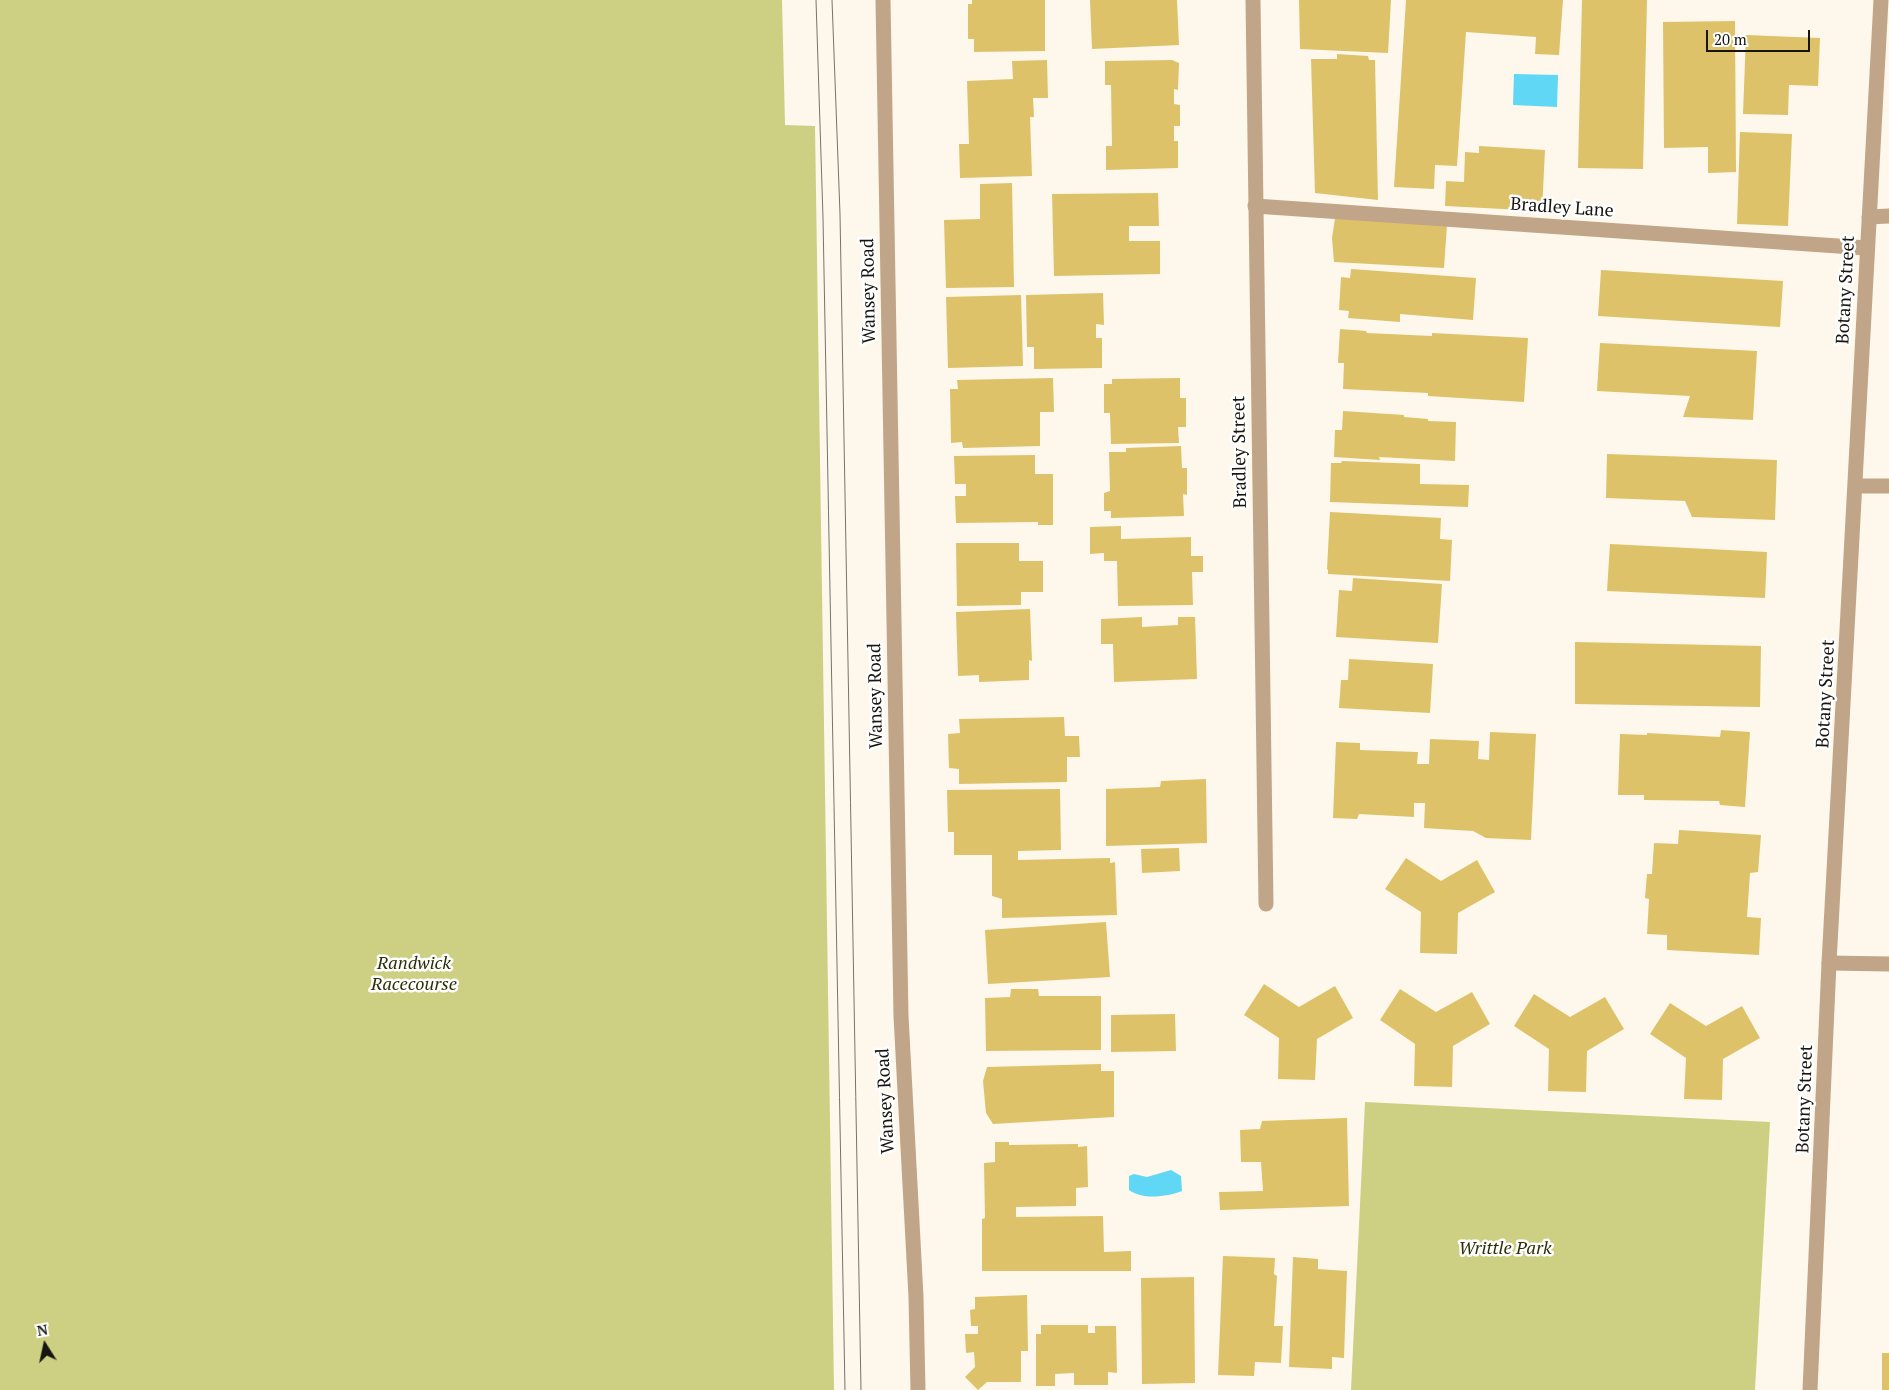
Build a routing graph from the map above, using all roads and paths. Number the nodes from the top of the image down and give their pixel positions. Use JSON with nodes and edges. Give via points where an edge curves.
{"nodes":[{"id":1,"x":883,"y":0,"type":"edge"},
{"id":2,"x":1253,"y":0,"type":"edge"},
{"id":3,"x":1881,"y":0,"type":"edge"},
{"id":4,"x":1255,"y":206,"type":"junction"},
{"id":5,"x":1889,"y":216,"type":"edge"},
{"id":6,"x":1869,"y":217,"type":"junction"},
{"id":7,"x":1867,"y":248,"type":"junction"},
{"id":8,"x":1856,"y":486,"type":"junction"},
{"id":9,"x":1889,"y":486,"type":"edge"},
{"id":10,"x":1266,"y":904,"type":"dead end"},
{"id":11,"x":1830,"y":963,"type":"junction"},
{"id":12,"x":1889,"y":964,"type":"edge"},
{"id":13,"x":918,"y":1390,"type":"edge"},
{"id":14,"x":1810,"y":1390,"type":"edge"}],
"edges":[{"from":1,"to":13,"type":"street","name":"Wansey Road","via":[[900,1016]]},
{"from":2,"to":4,"type":"street","name":"Bradley Street"},
{"from":3,"to":6,"type":"street","name":"Botany Street"},
{"from":4,"to":7,"type":"street","name":"Bradley Lane"},
{"from":4,"to":10,"type":"street","name":"Bradley Street"},
{"from":5,"to":6,"type":"street"},
{"from":6,"to":7,"type":"street","name":"Botany Street"},
{"from":7,"to":8,"type":"street","name":"Botany Street"},
{"from":8,"to":9,"type":"street"},
{"from":8,"to":11,"type":"street","name":"Botany Street"},
{"from":11,"to":12,"type":"street"},
{"from":11,"to":14,"type":"street","name":"Botany Street"}]}
